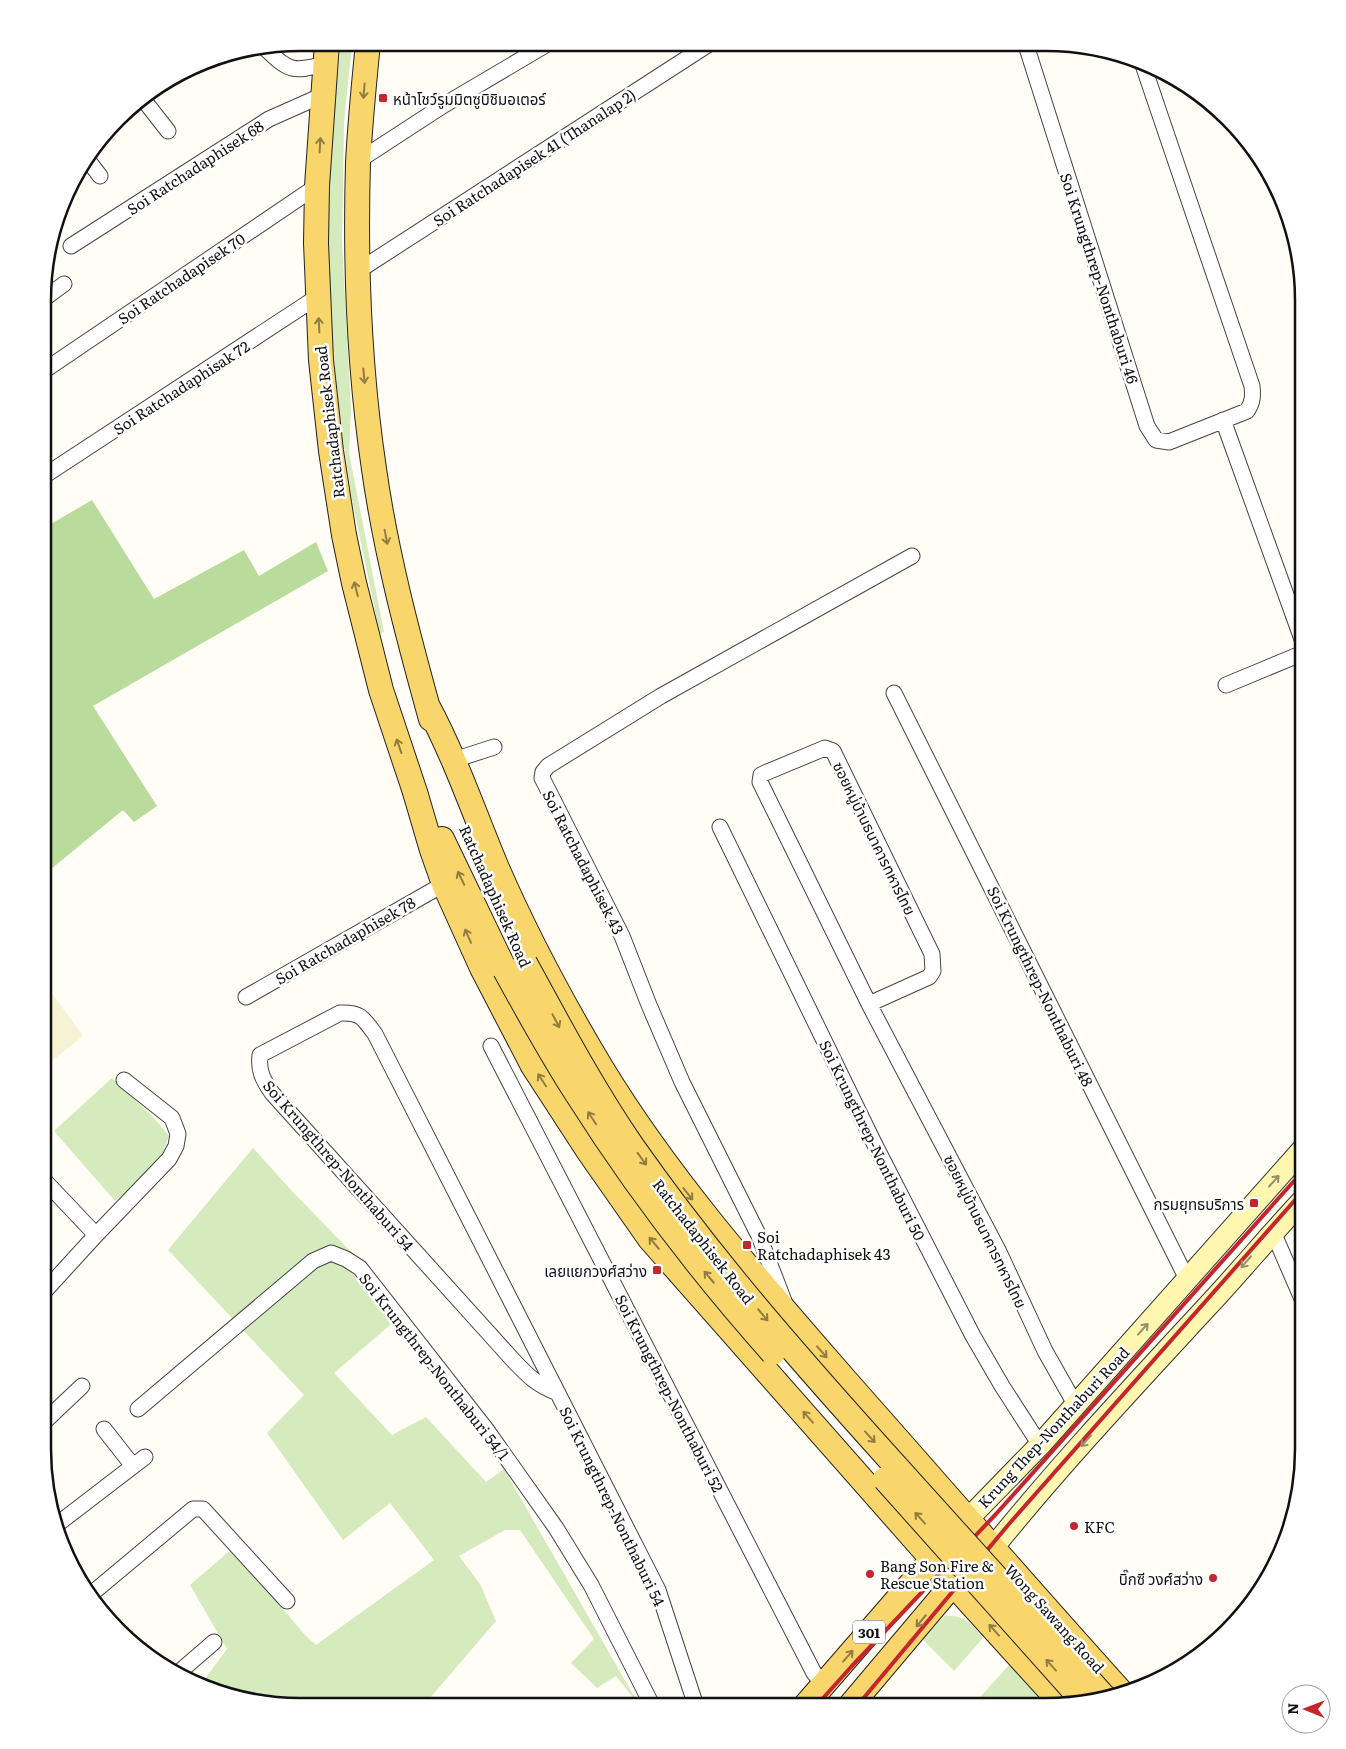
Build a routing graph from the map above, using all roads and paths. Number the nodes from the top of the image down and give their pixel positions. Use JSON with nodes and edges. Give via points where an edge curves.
{"nodes":[{"id":1,"x":369,"y":51,"type":"edge"},
{"id":2,"x":535,"y":51,"type":"edge"},
{"id":3,"x":698,"y":51,"type":"edge"},
{"id":4,"x":1028,"y":51,"type":"edge"},
{"id":5,"x":271,"y":53,"type":"edge"},
{"id":6,"x":326,"y":53,"type":"edge"},
{"id":7,"x":1145,"y":72,"type":"edge"},
{"id":8,"x":322,"y":96,"type":"junction"},
{"id":9,"x":147,"y":104,"type":"edge"},
{"id":10,"x":168,"y":131,"type":"dead end"},
{"id":11,"x":358,"y":161,"type":"junction"},
{"id":12,"x":91,"y":165,"type":"edge"},
{"id":13,"x":100,"y":176,"type":"dead end"},
{"id":14,"x":317,"y":186,"type":"junction"},
{"id":15,"x":71,"y":246,"type":"dead end"},
{"id":16,"x":358,"y":271,"type":"junction"},
{"id":17,"x":64,"y":284,"type":"dead end"},
{"id":18,"x":51,"y":293,"type":"edge"},
{"id":19,"x":317,"y":297,"type":"junction"},
{"id":20,"x":51,"y":365,"type":"edge"},
{"id":21,"x":1224,"y":420,"type":"junction"},
{"id":22,"x":51,"y":471,"type":"edge"},
{"id":23,"x":912,"y":556,"type":"dead end"},
{"id":24,"x":1295,"y":620,"type":"edge"},
{"id":25,"x":1295,"y":656,"type":"edge"},
{"id":26,"x":1226,"y":685,"type":"dead end"},
{"id":27,"x":894,"y":694,"type":"dead end"},
{"id":28,"x":427,"y":704,"type":"junction"},
{"id":29,"x":494,"y":747,"type":"dead end"},
{"id":30,"x":454,"y":760,"type":"junction"},
{"id":31,"x":415,"y":792,"type":"junction"},
{"id":32,"x":720,"y":827,"type":"dead end"},
{"id":33,"x":444,"y":884,"type":"junction"},
{"id":34,"x":515,"y":966,"type":"junction"},
{"id":35,"x":246,"y":997,"type":"dead end"},
{"id":36,"x":869,"y":1004,"type":"junction"},
{"id":37,"x":492,"y":1046,"type":"dead end"},
{"id":38,"x":124,"y":1080,"type":"dead end"},
{"id":39,"x":1295,"y":1158,"type":"edge"},
{"id":40,"x":51,"y":1187,"type":"edge"},
{"id":41,"x":1295,"y":1209,"type":"edge"},
{"id":42,"x":1273,"y":1232,"type":"junction"},
{"id":43,"x":96,"y":1235,"type":"junction"},
{"id":44,"x":1187,"y":1279,"type":"junction"},
{"id":45,"x":51,"y":1283,"type":"edge"},
{"id":46,"x":1295,"y":1283,"type":"edge"},
{"id":47,"x":786,"y":1311,"type":"junction"},
{"id":48,"x":743,"y":1344,"type":"junction"},
{"id":49,"x":82,"y":1386,"type":"dead end"},
{"id":50,"x":558,"y":1393,"type":"junction"},
{"id":51,"x":1076,"y":1404,"type":"junction"},
{"id":52,"x":138,"y":1409,"type":"dead end"},
{"id":53,"x":51,"y":1415,"type":"edge"},
{"id":54,"x":104,"y":1429,"type":"dead end"},
{"id":55,"x":1040,"y":1445,"type":"junction"},
{"id":56,"x":968,"y":1519,"type":"junction"},
{"id":57,"x":62,"y":1521,"type":"edge"},
{"id":58,"x":992,"y":1549,"type":"junction"},
{"id":59,"x":932,"y":1559,"type":"junction"},
{"id":60,"x":952,"y":1584,"type":"junction"},
{"id":61,"x":96,"y":1590,"type":"edge"},
{"id":62,"x":286,"y":1601,"type":"dead end"},
{"id":63,"x":214,"y":1642,"type":"dead end"},
{"id":64,"x":184,"y":1668,"type":"edge"},
{"id":65,"x":823,"y":1684,"type":"junction"},
{"id":66,"x":1117,"y":1687,"type":"edge"},
{"id":67,"x":1100,"y":1692,"type":"edge"},
{"id":68,"x":1079,"y":1696,"type":"edge"},
{"id":69,"x":1056,"y":1697,"type":"edge"},
{"id":70,"x":648,"y":1698,"type":"edge"},
{"id":71,"x":693,"y":1698,"type":"edge"},
{"id":72,"x":812,"y":1698,"type":"edge"},
{"id":73,"x":857,"y":1698,"type":"edge"}],
"edges":[{"from":1,"to":11,"type":"main road","name":"Ratchadaphisek Road","one_way":true},
{"from":2,"to":11,"type":"street"},
{"from":3,"to":16,"type":"street","name":"Soi Ratchadapisek 41 (Thanalap 2)"},
{"from":4,"to":21,"type":"street","name":"Soi Krungthrep-Nonthaburi 46","via":[[1147,426],[1156,440],[1169,442]]},
{"from":5,"to":6,"type":"street","via":[[286,66],[299,70]]},
{"from":6,"to":8,"type":"main road","name":"Ratchadaphisek Road"},
{"from":7,"to":21,"type":"street","name":"Soi Krungthrep-Nonthaburi 46","via":[[1252,386],[1253,396],[1247,411]]},
{"from":14,"to":8,"type":"main road","name":"Ratchadaphisek Road","one_way":true},
{"from":8,"to":15,"type":"street","name":"Soi Ratchadaphisek 68","via":[[269,119]]},
{"from":9,"to":10,"type":"street"},
{"from":11,"to":16,"type":"main road","name":"Ratchadaphisek Road"},
{"from":12,"to":13,"type":"street"},
{"from":14,"to":19,"type":"main road","name":"Ratchadaphisek Road"},
{"from":14,"to":20,"type":"street","name":"Soi Ratchadapisek 70"},
{"from":16,"to":28,"type":"main road","name":"Ratchadaphisek Road","one_way":true,"via":[[362,361],[374,469],[391,564]]},
{"from":17,"to":18,"type":"street"},
{"from":19,"to":22,"type":"street","name":"Soi Ratchadaphisak 72"},
{"from":31,"to":19,"type":"main road","name":"Ratchadaphisek Road","one_way":true,"via":[[381,690],[344,535],[324,401]]},
{"from":21,"to":24,"type":"street"},
{"from":23,"to":47,"type":"street","name":"Soi Ratchadaphisek 43","via":[[661,696],[543,772],[542,778],[622,936],[682,1082],[759,1236]]},
{"from":25,"to":26,"type":"street"},
{"from":27,"to":44,"type":"street","name":"Soi Krungthrep-Nonthaburi 48"},
{"from":28,"to":30,"type":"main road","name":"Ratchadaphisek Road"},
{"from":28,"to":34,"type":"main road","name":"Ratchadaphisek Road","via":[[448,780]]},
{"from":29,"to":30,"type":"street"},
{"from":30,"to":47,"type":"main road","name":"Ratchadaphisek Road","one_way":true,"via":[[535,950],[599,1063],[684,1189]]},
{"from":31,"to":33,"type":"main road","name":"Ratchadaphisek Road"},
{"from":34,"to":31,"type":"main road","name":"Ratchadaphisek Road","one_way":true},
{"from":32,"to":55,"type":"street","name":"Soi Krungthrep-Nonthaburi 50","via":[[874,1143],[973,1336]]},
{"from":33,"to":35,"type":"street","name":"Soi Ratchadaphisek 78"},
{"from":48,"to":33,"type":"main road","name":"Ratchadaphisek Road","one_way":true,"via":[[650,1239],[533,1066]]},
{"from":34,"to":67,"type":"main road","name":"Ratchadaphisek Road","one_way":true,"bridge":true,"via":[[632,1146],[700,1238],[784,1341]]},
{"from":68,"to":34,"type":"main road","name":"Ratchadaphisek Road","one_way":true,"bridge":true,"via":[[696,1262],[636,1183],[553,1056]]},
{"from":36,"to":36,"type":"street","name":"ซอยหมู่บ้านธนาคารทหารไทย","via":[[929,977],[933,971],[932,954],[833,751],[824,748],[761,775],[760,782]]},
{"from":36,"to":51,"type":"street","name":"ซอยหมู่บ้านธนาคารทหารไทย","via":[[979,1214],[1045,1350]]},
{"from":37,"to":65,"type":"street","name":"Soi Krungthrep-Nonthaburi 52","via":[[814,1673]]},
{"from":38,"to":43,"type":"street","via":[[172,1118],[178,1134],[176,1146],[169,1159]]},
{"from":44,"to":39,"type":"main road","name":"Krung Thep-Nonthaburi Road","number":"301","one_way":true},
{"from":40,"to":43,"type":"street"},
{"from":41,"to":42,"type":"main road","number":"301"},
{"from":42,"to":46,"type":"street"},
{"from":42,"to":58,"type":"main road","number":"301","one_way":true},
{"from":43,"to":45,"type":"street"},
{"from":51,"to":44,"type":"main road","name":"Krung Thep-Nonthaburi Road","number":"301","one_way":true},
{"from":47,"to":48,"type":"main road","via":[[791,1342],[777,1358],[758,1355]]},
{"from":47,"to":56,"type":"main road","name":"Ratchadaphisek Road","one_way":true},
{"from":59,"to":48,"type":"main road","name":"Ratchadaphisek Road","one_way":true},
{"from":49,"to":53,"type":"street"},
{"from":50,"to":50,"type":"street","name":"Soi Krungthrep-Nonthaburi 54","via":[[541,1386],[512,1360],[272,1093],[262,1078],[260,1055],[340,1013],[353,1013],[364,1020],[375,1034]]},
{"from":50,"to":71,"type":"street","name":"Soi Krungthrep-Nonthaburi 54","via":[[658,1590]]},
{"from":51,"to":55,"type":"main road","name":"Krung Thep-Nonthaburi Road","number":"301"},
{"from":52,"to":70,"type":"street","name":"Soi Krungthrep-Nonthaburi 54/1","via":[[313,1261],[331,1253],[346,1259],[360,1268],[486,1429],[556,1528],[591,1585]]},
{"from":54,"to":57,"type":"street","via":[[139,1461]]},
{"from":55,"to":56,"type":"main road","name":"Krung Thep-Nonthaburi Road","number":"301"},
{"from":56,"to":58,"type":"main road","name":"Wong Sawang Road"},
{"from":56,"to":59,"type":"main road","name":"Krung Thep-Nonthaburi Road","number":"301"},
{"from":58,"to":60,"type":"main road","number":"301"},
{"from":58,"to":66,"type":"main road","name":"Wong Sawang Road"},
{"from":59,"to":60,"type":"main road","name":"Ratchadaphisek Road"},
{"from":65,"to":59,"type":"main road","name":"Krung Thep-Nonthaburi Road","number":"301","one_way":true},
{"from":69,"to":60,"type":"main road","one_way":true},
{"from":60,"to":73,"type":"main road","number":"301","one_way":true},
{"from":61,"to":62,"type":"street","via":[[193,1509],[202,1509]]},
{"from":63,"to":64,"type":"street"},
{"from":65,"to":72,"type":"main road","name":"Krung Thep-Nonthaburi Road","number":"301"}]}
